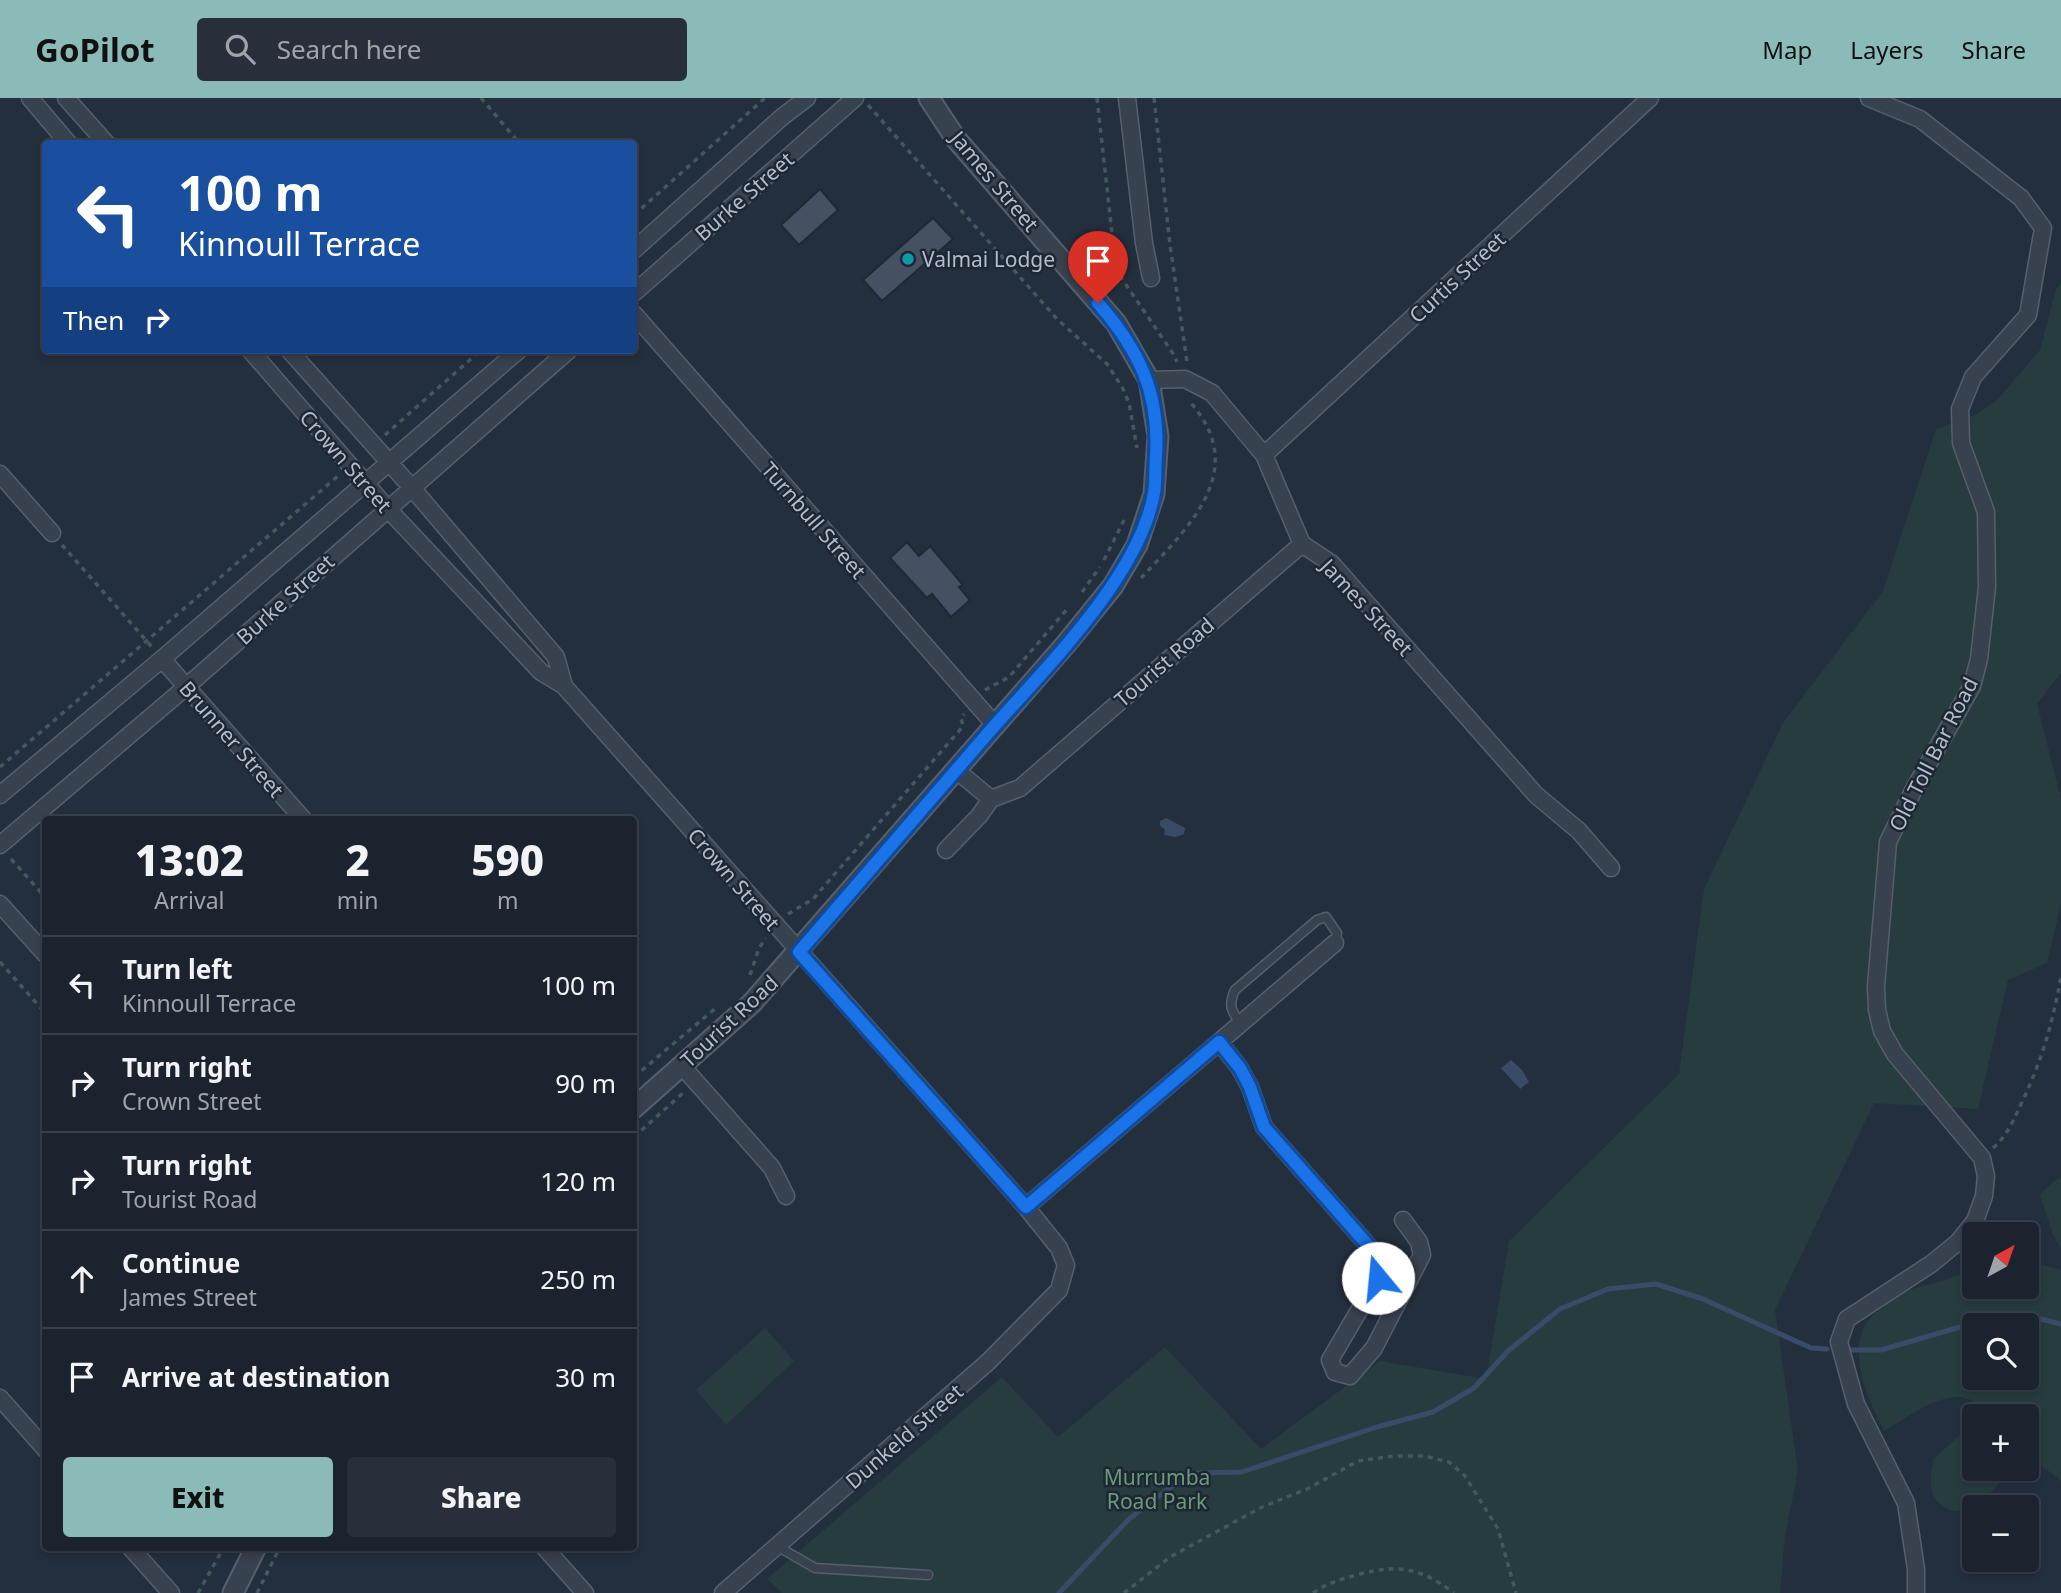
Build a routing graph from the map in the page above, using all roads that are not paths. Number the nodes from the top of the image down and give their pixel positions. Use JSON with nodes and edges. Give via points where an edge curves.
{"nodes":[{"id":1,"x":30,"y":98,"type":"edge"},
{"id":2,"x":66,"y":98,"type":"edge"},
{"id":3,"x":807,"y":98,"type":"edge"},
{"id":4,"x":855,"y":98,"type":"edge"},
{"id":5,"x":929,"y":98,"type":"edge"},
{"id":6,"x":1127,"y":98,"type":"edge"},
{"id":7,"x":1650,"y":98,"type":"edge"},
{"id":8,"x":1870,"y":98,"type":"edge"},
{"id":9,"x":66,"y":140,"type":"edge"},
{"id":10,"x":103,"y":140,"type":"edge"},
{"id":11,"x":637,"y":247,"type":"edge"},
{"id":12,"x":1151,"y":278,"type":"dead end"},
{"id":13,"x":637,"y":290,"type":"edge"},
{"id":14,"x":637,"y":317,"type":"edge"},
{"id":15,"x":253,"y":354,"type":"edge"},
{"id":16,"x":293,"y":354,"type":"edge"},
{"id":17,"x":514,"y":354,"type":"edge"},
{"id":18,"x":564,"y":354,"type":"edge"},
{"id":19,"x":1149,"y":380,"type":"junction"},
{"id":20,"x":1264,"y":455,"type":"junction"},
{"id":21,"x":389,"y":463,"type":"junction"},
{"id":22,"x":0,"y":474,"type":"edge"},
{"id":23,"x":366,"y":483,"type":"junction"},
{"id":24,"x":412,"y":488,"type":"junction"},
{"id":25,"x":387,"y":508,"type":"junction"},
{"id":26,"x":52,"y":533,"type":"road end"},
{"id":27,"x":1302,"y":544,"type":"junction"},
{"id":28,"x":162,"y":659,"type":"junction"},
{"id":29,"x":564,"y":686,"type":"junction"},
{"id":30,"x":186,"y":687,"type":"junction"},
{"id":31,"x":995,"y":725,"type":"junction"},
{"id":32,"x":956,"y":770,"type":"junction"},
{"id":33,"x":0,"y":795,"type":"edge"},
{"id":34,"x":991,"y":799,"type":"junction"},
{"id":35,"x":44,"y":816,"type":"edge"},
{"id":36,"x":300,"y":816,"type":"edge"},
{"id":37,"x":42,"y":817,"type":"edge"},
{"id":38,"x":946,"y":850,"type":"dead end"},
{"id":39,"x":5,"y":851,"type":"edge"},
{"id":40,"x":1611,"y":868,"type":"dead end"},
{"id":41,"x":0,"y":904,"type":"edge"},
{"id":42,"x":1335,"y":943,"type":"joint"},
{"id":43,"x":42,"y":951,"type":"edge"},
{"id":44,"x":799,"y":952,"type":"junction"},
{"id":45,"x":1241,"y":1024,"type":"junction"},
{"id":46,"x":1219,"y":1042,"type":"junction"},
{"id":47,"x":682,"y":1066,"type":"junction"},
{"id":48,"x":637,"y":1105,"type":"edge"},
{"id":49,"x":786,"y":1196,"type":"dead end"},
{"id":50,"x":1026,"y":1207,"type":"junction"},
{"id":51,"x":1403,"y":1220,"type":"dead end"},
{"id":52,"x":1066,"y":1265,"type":"joint"},
{"id":53,"x":0,"y":1398,"type":"edge"},
{"id":54,"x":42,"y":1445,"type":"edge"},
{"id":55,"x":777,"y":1546,"type":"junction"},
{"id":56,"x":134,"y":1551,"type":"edge"},
{"id":57,"x":254,"y":1551,"type":"edge"},
{"id":58,"x":548,"y":1551,"type":"edge"},
{"id":59,"x":928,"y":1575,"type":"dead end"},
{"id":60,"x":171,"y":1593,"type":"edge"},
{"id":61,"x":233,"y":1593,"type":"edge"},
{"id":62,"x":585,"y":1593,"type":"edge"},
{"id":63,"x":723,"y":1593,"type":"edge"},
{"id":64,"x":1916,"y":1593,"type":"edge"}],
"edges":[{"from":1,"to":9,"type":"street"},
{"from":2,"to":10,"type":"street"},
{"from":3,"to":11,"type":"street","name":"Burke Street"},
{"from":4,"to":13,"type":"street","name":"Burke Street"},
{"from":5,"to":19,"type":"street","name":"James Street","via":[[956,139],[1116,323]]},
{"from":6,"to":12,"type":"street"},
{"from":7,"to":20,"type":"street","name":"Curtis Street"},
{"from":8,"to":64,"type":"street","name":"Old Toll Bar Road","via":[[1920,119],[2021,198],[2043,228],[2028,315],[1973,377],[1960,409],[1961,443],[1986,512],[1987,587],[1979,659],[1972,686],[1888,842],[1876,985],[1882,1031],[1895,1054],[1982,1158],[1984,1196],[1975,1221],[1958,1242],[1847,1319],[1839,1342],[1856,1405],[1906,1503]]},
{"from":14,"to":31,"type":"street","name":"Turnbull Street"},
{"from":15,"to":23,"type":"street","name":"Crown Street"},
{"from":16,"to":21,"type":"street","name":"Crown Street"},
{"from":17,"to":21,"type":"street","name":"Burke Street"},
{"from":18,"to":24,"type":"street","name":"Burke Street"},
{"from":19,"to":20,"type":"street","name":"James Street","via":[[1185,379],[1212,393]]},
{"from":19,"to":31,"type":"street","name":"Tourist Road","via":[[1158,436],[1154,494],[1136,545],[1113,586]]},
{"from":20,"to":27,"type":"street","name":"James Street"},
{"from":21,"to":23,"type":"street","name":"Burke Street"},
{"from":21,"to":24,"type":"street","name":"Crown Street"},
{"from":22,"to":26,"type":"street"},
{"from":23,"to":25,"type":"street","name":"Crown Street"},
{"from":23,"to":28,"type":"street","name":"Burke Street"},
{"from":24,"to":25,"type":"street","name":"Burke Street"},
{"from":24,"to":29,"type":"street","name":"Crown Street","via":[[556,657]]},
{"from":25,"to":29,"type":"street","name":"Crown Street","via":[[541,672]]},
{"from":25,"to":30,"type":"street","name":"Burke Street"},
{"from":27,"to":34,"type":"street","name":"Tourist Road","via":[[1020,788]]},
{"from":27,"to":40,"type":"street","name":"James Street","via":[[1332,564],[1536,795],[1579,831]]},
{"from":28,"to":30,"type":"street","name":"Brunner Street"},
{"from":28,"to":33,"type":"street","name":"Burke Street"},
{"from":29,"to":44,"type":"street","name":"Crown Street"},
{"from":30,"to":35,"type":"street","name":"Burke Street"},
{"from":30,"to":36,"type":"street","name":"Brunner Street"},
{"from":31,"to":32,"type":"street","name":"Tourist Road"},
{"from":32,"to":34,"type":"street"},
{"from":32,"to":44,"type":"street","name":"Tourist Road"},
{"from":34,"to":38,"type":"street","name":"Tourist Road"},
{"from":37,"to":39,"type":"street","name":"Burke Street"},
{"from":41,"to":43,"type":"street"},
{"from":42,"to":45,"type":"street"},
{"from":42,"to":45,"type":"lane","via":[[1337,933],[1326,917],[1317,920],[1235,990],[1230,1002]]},
{"from":44,"to":47,"type":"street","name":"Tourist Road","via":[[752,1003]]},
{"from":44,"to":50,"type":"street","name":"Crown Street"},
{"from":45,"to":46,"type":"street"},
{"from":46,"to":50,"type":"street"},
{"from":46,"to":51,"type":"street","via":[[1240,1068],[1264,1127],[1380,1262],[1378,1278],[1331,1360],[1335,1372],[1350,1377],[1374,1348],[1422,1255],[1419,1242]]},
{"from":47,"to":48,"type":"street","name":"Tourist Road"},
{"from":47,"to":49,"type":"street","via":[[772,1168]]},
{"from":50,"to":52,"type":"street","name":"Crown Street","via":[[1059,1248]]},
{"from":52,"to":55,"type":"street","name":"Dunkeld Street","via":[[1059,1290],[988,1362]]},
{"from":53,"to":54,"type":"street"},
{"from":55,"to":59,"type":"lane","via":[[815,1568]]},
{"from":55,"to":63,"type":"street","name":"Dunkeld Street"},
{"from":56,"to":60,"type":"street"},
{"from":57,"to":61,"type":"street"},
{"from":58,"to":62,"type":"street"}]}
